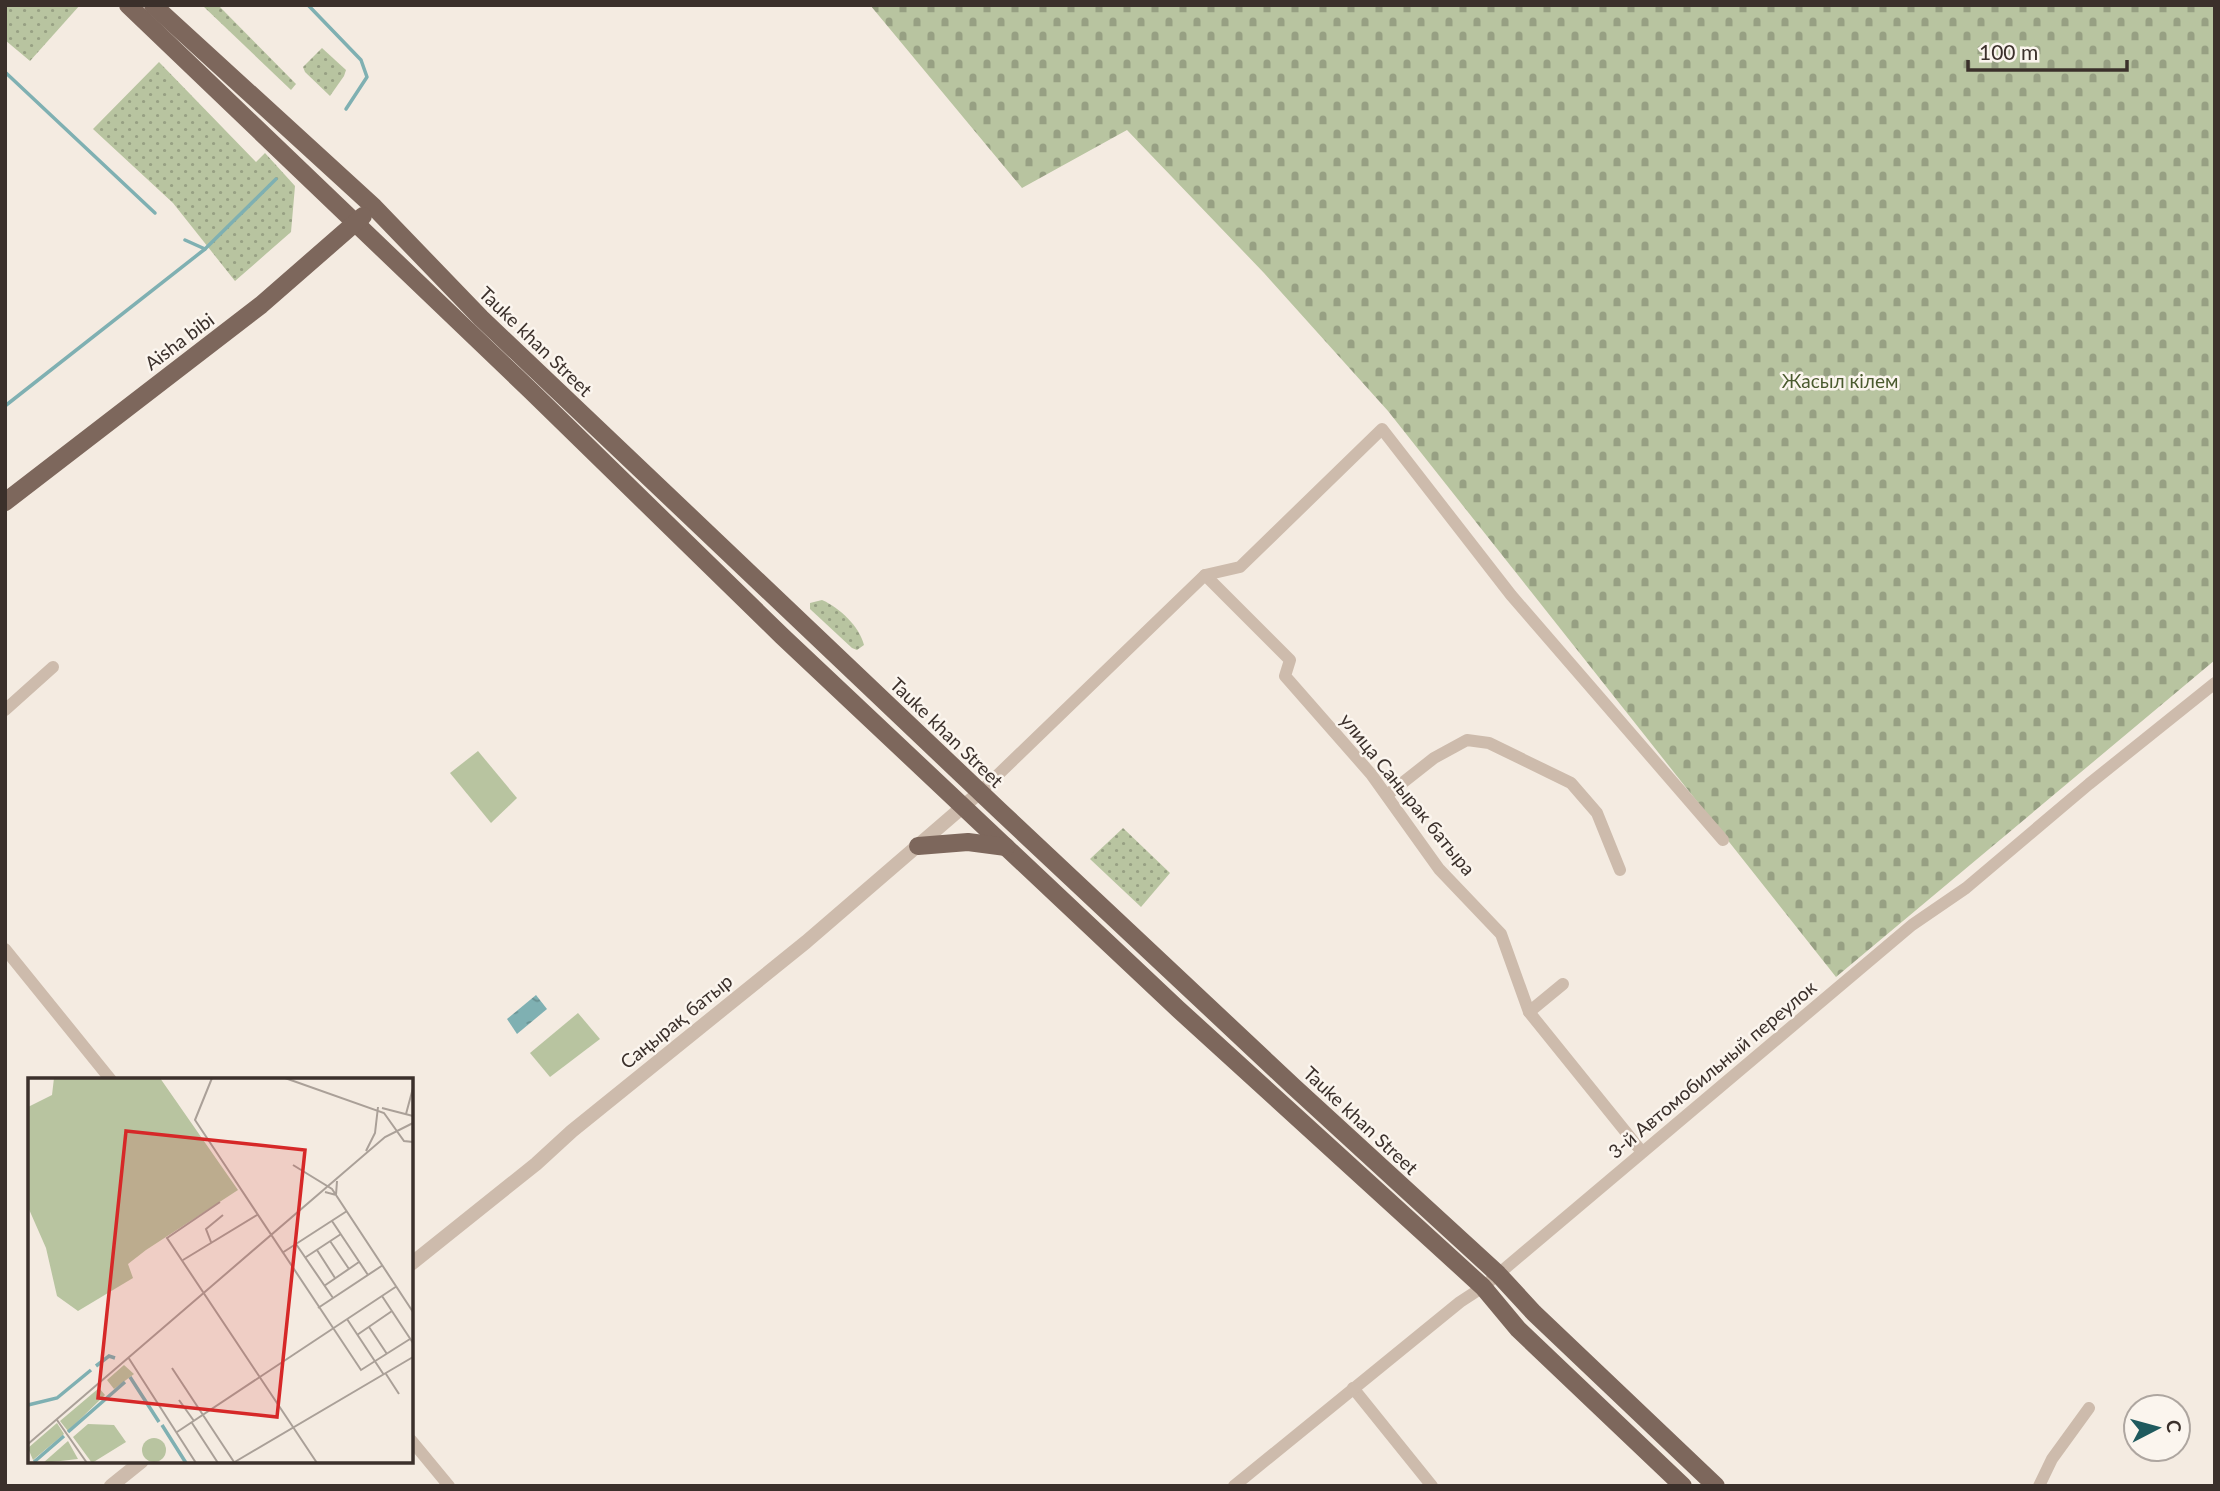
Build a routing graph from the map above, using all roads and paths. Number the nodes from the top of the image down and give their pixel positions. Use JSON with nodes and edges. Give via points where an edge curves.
{"nodes":[{"id":1,"x":128,"y":5,"type":"edge"},
{"id":2,"x":153,"y":5,"type":"edge"},
{"id":3,"x":374,"y":207,"type":"junction"},
{"id":4,"x":355,"y":223,"type":"junction"},
{"id":5,"x":5,"y":502,"type":"edge"},
{"id":6,"x":1205,"y":575,"type":"junction"},
{"id":7,"x":53,"y":667,"type":"dead end"},
{"id":8,"x":2215,"y":683,"type":"edge"},
{"id":9,"x":5,"y":710,"type":"edge"},
{"id":10,"x":979,"y":792,"type":"junction"},
{"id":11,"x":1387,"y":796,"type":"junction"},
{"id":12,"x":964,"y":807,"type":"junction"},
{"id":13,"x":1723,"y":840,"type":"dead end"},
{"id":14,"x":918,"y":846,"type":"junction"},
{"id":15,"x":1006,"y":847,"type":"junction"},
{"id":16,"x":1620,"y":870,"type":"dead end"},
{"id":17,"x":5,"y":949,"type":"edge"},
{"id":18,"x":1563,"y":984,"type":"dead end"},
{"id":19,"x":1529,"y":1012,"type":"junction"},
{"id":20,"x":109,"y":1078,"type":"edge"},
{"id":21,"x":1642,"y":1152,"type":"junction"},
{"id":22,"x":413,"y":1262,"type":"edge"},
{"id":23,"x":1498,"y":1274,"type":"junction"},
{"id":24,"x":1483,"y":1287,"type":"junction"},
{"id":25,"x":1353,"y":1388,"type":"junction"},
{"id":26,"x":2089,"y":1408,"type":"dead end"},
{"id":27,"x":413,"y":1442,"type":"edge"},
{"id":28,"x":140,"y":1463,"type":"edge"},
{"id":29,"x":111,"y":1486,"type":"edge"},
{"id":30,"x":449,"y":1486,"type":"edge"},
{"id":31,"x":1234,"y":1486,"type":"edge"},
{"id":32,"x":1432,"y":1486,"type":"edge"},
{"id":33,"x":1683,"y":1486,"type":"edge"},
{"id":34,"x":1716,"y":1486,"type":"edge"},
{"id":35,"x":2039,"y":1486,"type":"edge"}],
"edges":[{"from":1,"to":4,"type":"main road","name":"Tauke khan Street"},
{"from":2,"to":3,"type":"main road","name":"Tauke khan Street"},
{"from":3,"to":4,"type":"main road","name":"Aisha bibi"},
{"from":3,"to":10,"type":"main road","name":"Tauke khan Street","via":[[481,318]]},
{"from":4,"to":5,"type":"main road","name":"Aisha bibi","via":[[261,305]]},
{"from":4,"to":12,"type":"main road","name":"Tauke khan Street"},
{"from":6,"to":10,"type":"street"},
{"from":6,"to":11,"type":"street","name":"улица Санырак батыра","via":[[1290,660],[1285,676]]},
{"from":6,"to":13,"type":"street","via":[[1240,567],[1382,429],[1511,596]]},
{"from":7,"to":9,"type":"street"},
{"from":8,"to":21,"type":"street","name":"3-й Автомобильный переулок","via":[[1966,887],[1912,925]]},
{"from":10,"to":12,"type":"street","name":"Саңырақ батыр"},
{"from":10,"to":23,"type":"main road","name":"Tauke khan Street"},
{"from":11,"to":16,"type":"street","via":[[1434,758],[1467,740],[1489,743],[1571,783],[1597,813]]},
{"from":11,"to":19,"type":"street","name":"улица Санырак батыра","via":[[1439,869],[1501,934]]},
{"from":12,"to":14,"type":"street","name":"Саңырақ батыр"},
{"from":12,"to":15,"type":"main road","name":"Tauke khan Street"},
{"from":14,"to":15,"type":"main road","via":[[968,842]]},
{"from":14,"to":22,"type":"street","name":"Саңырақ батыр"},
{"from":15,"to":24,"type":"main road","name":"Tauke khan Street"},
{"from":17,"to":20,"type":"street"},
{"from":18,"to":19,"type":"street"},
{"from":19,"to":21,"type":"street","name":"улица Санырак батыра"},
{"from":21,"to":23,"type":"street","name":"3-й Автомобильный переулок"},
{"from":23,"to":24,"type":"street","name":"3-й Автомобильный переулок"},
{"from":23,"to":34,"type":"main road","name":"Tauke khan Street"},
{"from":24,"to":25,"type":"street","name":"3-й Автомобильный переулок"},
{"from":24,"to":33,"type":"main road","name":"Tauke khan Street","via":[[1518,1329]]},
{"from":25,"to":31,"type":"street","name":"3-й Автомобильный переулок"},
{"from":25,"to":32,"type":"street"},
{"from":26,"to":35,"type":"street","via":[[2052,1459]]},
{"from":27,"to":30,"type":"street"},
{"from":28,"to":29,"type":"street"}]}
